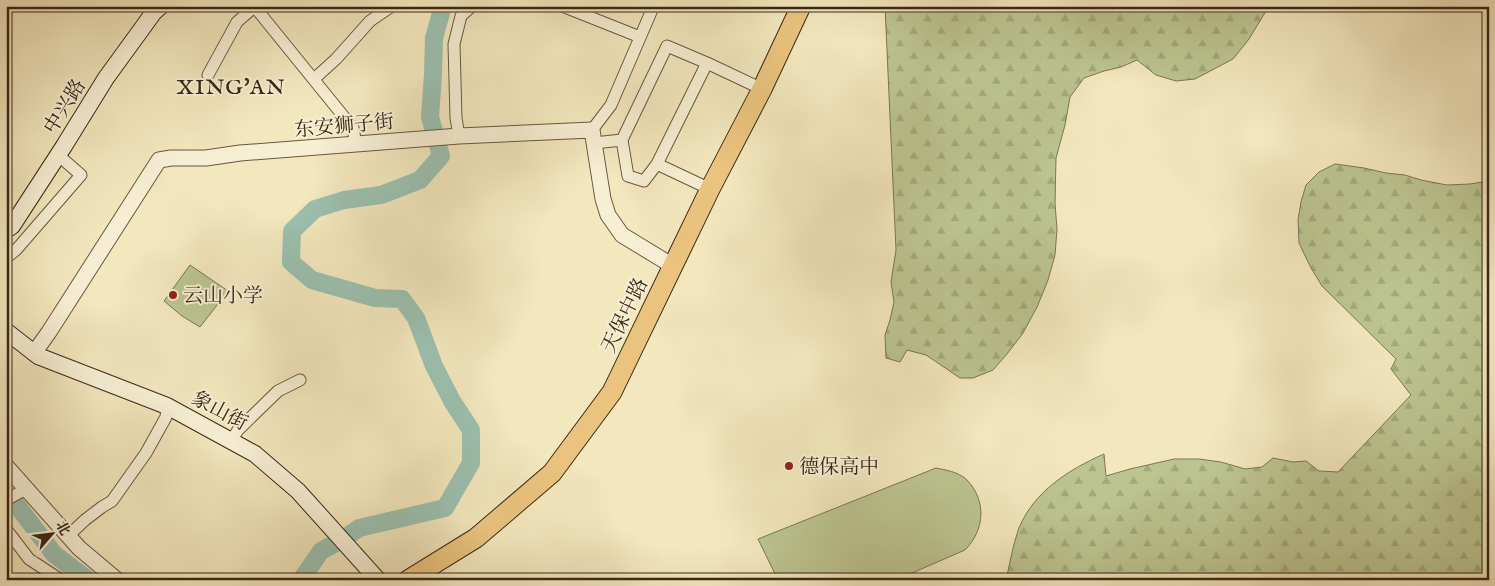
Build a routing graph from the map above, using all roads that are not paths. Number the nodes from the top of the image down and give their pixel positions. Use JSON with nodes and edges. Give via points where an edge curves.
{"nodes":[{"id":1,"x":161,"y":6,"type":"edge"},
{"id":2,"x":392,"y":6,"type":"edge"},
{"id":3,"x":472,"y":6,"type":"edge"},
{"id":4,"x":562,"y":6,"type":"edge"},
{"id":5,"x":801,"y":6,"type":"edge"},
{"id":6,"x":254,"y":7,"type":"edge"},
{"id":7,"x":651,"y":12,"type":"dead end"},
{"id":8,"x":640,"y":37,"type":"junction"},
{"id":9,"x":707,"y":63,"type":"junction"},
{"id":10,"x":208,"y":75,"type":"dead end"},
{"id":11,"x":314,"y":79,"type":"junction"},
{"id":12,"x":762,"y":89,"type":"junction"},
{"id":13,"x":459,"y":136,"type":"junction"},
{"id":14,"x":593,"y":137,"type":"junction"},
{"id":15,"x":622,"y":140,"type":"junction"},
{"id":16,"x":356,"y":144,"type":"junction"},
{"id":17,"x":58,"y":155,"type":"junction"},
{"id":18,"x":657,"y":164,"type":"junction"},
{"id":19,"x":710,"y":189,"type":"junction"},
{"id":20,"x":6,"y":230,"type":"edge"},
{"id":21,"x":6,"y":258,"type":"edge"},
{"id":22,"x":673,"y":266,"type":"junction"},
{"id":23,"x":6,"y":331,"type":"edge"},
{"id":24,"x":34,"y":352,"type":"junction"},
{"id":25,"x":300,"y":380,"type":"dead end"},
{"id":26,"x":166,"y":406,"type":"junction"},
{"id":27,"x":231,"y":440,"type":"junction"},
{"id":28,"x":6,"y":466,"type":"edge"},
{"id":29,"x":26,"y":489,"type":"junction"},
{"id":30,"x":6,"y":500,"type":"edge"},
{"id":31,"x":6,"y":529,"type":"edge"},
{"id":32,"x":68,"y":536,"type":"junction"},
{"id":33,"x":60,"y":580,"type":"edge"},
{"id":34,"x":117,"y":580,"type":"edge"},
{"id":35,"x":378,"y":580,"type":"edge"},
{"id":36,"x":408,"y":580,"type":"edge"}],
"edges":[{"from":1,"to":17,"type":"main road","name":"中兴路","via":[[106,78]]},
{"from":2,"to":11,"type":"street","via":[[370,21]]},
{"from":3,"to":13,"type":"street","via":[[461,16],[454,44]]},
{"from":4,"to":8,"type":"street"},
{"from":5,"to":12,"type":"main road","name":"天保中路"},
{"from":6,"to":10,"type":"street","via":[[237,22]]},
{"from":6,"to":11,"type":"street"},
{"from":7,"to":8,"type":"street"},
{"from":8,"to":14,"type":"street","via":[[612,105]]},
{"from":9,"to":12,"type":"street"},
{"from":9,"to":15,"type":"street","via":[[667,46]]},
{"from":9,"to":18,"type":"street"},
{"from":11,"to":16,"type":"street","via":[[353,128]]},
{"from":12,"to":19,"type":"main road","name":"天保中路"},
{"from":13,"to":14,"type":"street","name":"东安狮子街"},
{"from":13,"to":16,"type":"street","name":"东安狮子街"},
{"from":14,"to":15,"type":"street"},
{"from":14,"to":22,"type":"street","via":[[608,215],[622,235]]},
{"from":15,"to":18,"type":"street","via":[[628,176],[644,181]]},
{"from":16,"to":24,"type":"street","name":"东安狮子街","via":[[159,160]]},
{"from":17,"to":20,"type":"main road","name":"中兴路","via":[[12,226]]},
{"from":17,"to":21,"type":"street","via":[[81,175]]},
{"from":18,"to":19,"type":"street"},
{"from":19,"to":22,"type":"main road","name":"天保中路"},
{"from":22,"to":36,"type":"main road","name":"天保中路","via":[[612,392],[552,473],[476,538]]},
{"from":23,"to":24,"type":"main road","name":"象山街"},
{"from":24,"to":26,"type":"main road","name":"象山街"},
{"from":25,"to":27,"type":"street","via":[[278,391]]},
{"from":26,"to":27,"type":"main road","name":"象山街"},
{"from":26,"to":32,"type":"street","via":[[166,417],[150,446],[112,502],[102,506]]},
{"from":27,"to":35,"type":"main road","name":"象山街","via":[[255,454],[298,491]]},
{"from":28,"to":29,"type":"street"},
{"from":29,"to":30,"type":"street"},
{"from":29,"to":32,"type":"street"},
{"from":31,"to":33,"type":"street","via":[[29,559]]},
{"from":32,"to":34,"type":"street"}]}
